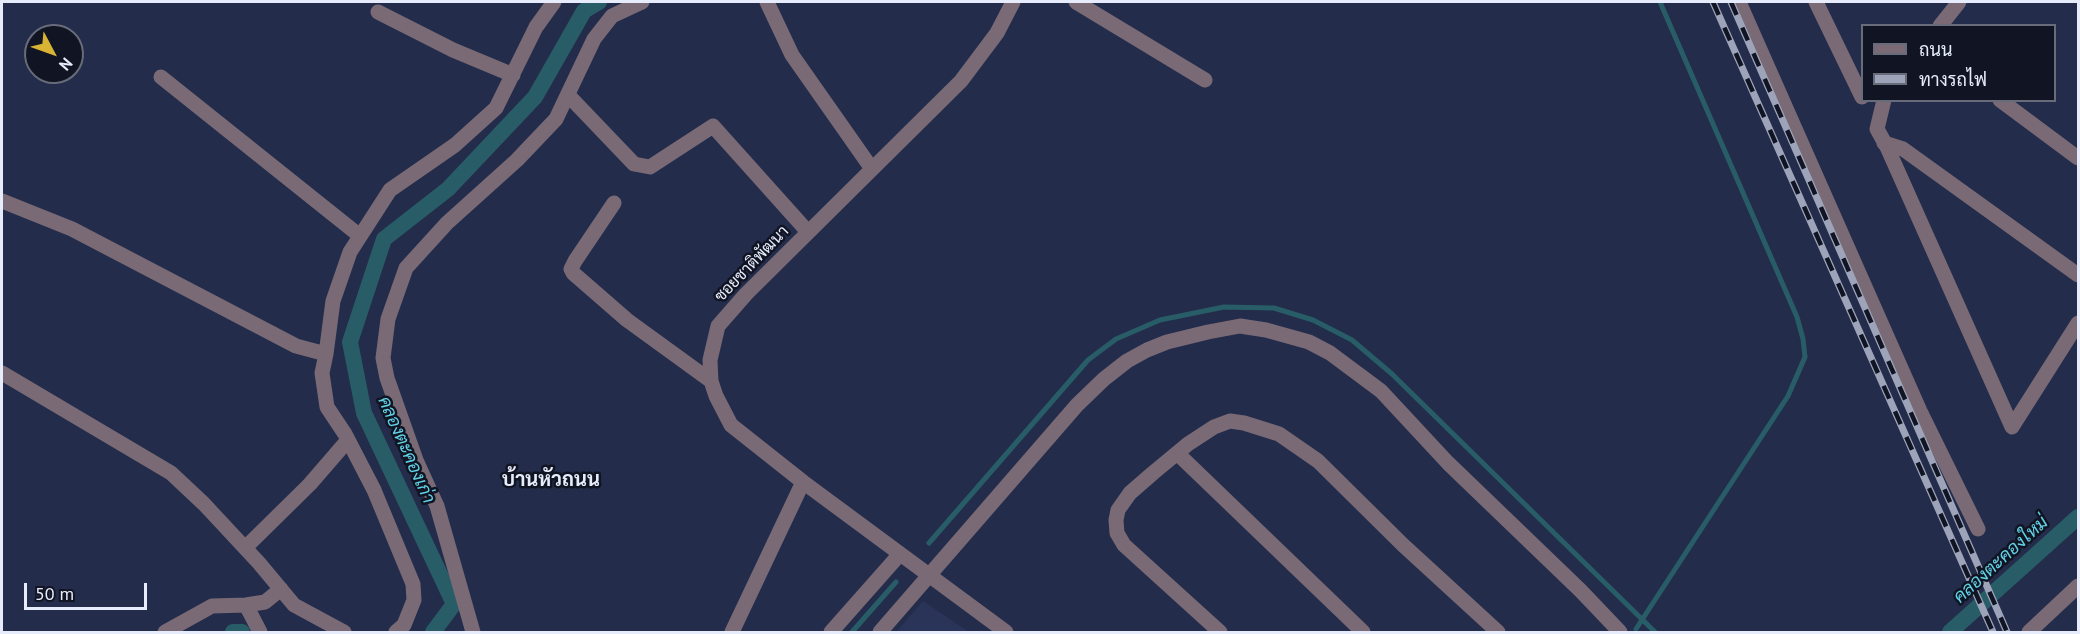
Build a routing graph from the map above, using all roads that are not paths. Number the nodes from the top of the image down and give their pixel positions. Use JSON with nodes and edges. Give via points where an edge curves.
{"nodes":[{"id":1,"x":554,"y":2,"type":"edge"},
{"id":2,"x":642,"y":2,"type":"edge"},
{"id":3,"x":767,"y":2,"type":"edge"},
{"id":4,"x":1013,"y":2,"type":"edge"},
{"id":5,"x":1076,"y":2,"type":"edge"},
{"id":6,"x":1739,"y":2,"type":"edge"},
{"id":7,"x":1816,"y":2,"type":"edge"},
{"id":8,"x":1959,"y":2,"type":"edge"},
{"id":9,"x":378,"y":12,"type":"dead end"},
{"id":10,"x":1942,"y":24,"type":"edge"},
{"id":11,"x":513,"y":75,"type":"junction"},
{"id":12,"x":161,"y":77,"type":"dead end"},
{"id":13,"x":1205,"y":80,"type":"dead end"},
{"id":14,"x":1861,"y":93,"type":"edge"},
{"id":15,"x":568,"y":95,"type":"junction"},
{"id":16,"x":1880,"y":102,"type":"edge"},
{"id":17,"x":2004,"y":102,"type":"edge"},
{"id":18,"x":1884,"y":143,"type":"junction"},
{"id":19,"x":2079,"y":158,"type":"edge"},
{"id":20,"x":872,"y":169,"type":"junction"},
{"id":21,"x":2,"y":201,"type":"edge"},
{"id":22,"x":614,"y":203,"type":"dead end"},
{"id":23,"x":808,"y":232,"type":"junction"},
{"id":24,"x":360,"y":236,"type":"junction"},
{"id":25,"x":2079,"y":275,"type":"edge"},
{"id":26,"x":2079,"y":324,"type":"edge"},
{"id":27,"x":326,"y":354,"type":"junction"},
{"id":28,"x":2,"y":373,"type":"edge"},
{"id":29,"x":711,"y":381,"type":"junction"},
{"id":30,"x":348,"y":440,"type":"junction"},
{"id":31,"x":1177,"y":453,"type":"junction"},
{"id":32,"x":803,"y":482,"type":"junction"},
{"id":33,"x":1978,"y":529,"type":"dead end"},
{"id":34,"x":245,"y":548,"type":"junction"},
{"id":35,"x":900,"y":554,"type":"junction"},
{"id":36,"x":930,"y":577,"type":"junction"},
{"id":37,"x":2079,"y":586,"type":"edge"},
{"id":38,"x":281,"y":589,"type":"junction"},
{"id":39,"x":246,"y":605,"type":"junction"},
{"id":40,"x":165,"y":633,"type":"edge"},
{"id":41,"x":260,"y":633,"type":"edge"},
{"id":42,"x":344,"y":633,"type":"edge"},
{"id":43,"x":396,"y":633,"type":"edge"},
{"id":44,"x":473,"y":633,"type":"edge"},
{"id":45,"x":732,"y":633,"type":"edge"},
{"id":46,"x":831,"y":633,"type":"edge"},
{"id":47,"x":880,"y":633,"type":"edge"},
{"id":48,"x":1006,"y":633,"type":"edge"},
{"id":49,"x":1220,"y":633,"type":"edge"},
{"id":50,"x":1363,"y":633,"type":"edge"},
{"id":51,"x":1498,"y":633,"type":"edge"},
{"id":52,"x":1620,"y":633,"type":"edge"},
{"id":53,"x":2029,"y":633,"type":"edge"}],
"edges":[{"from":1,"to":11,"type":"street","via":[[536,27]]},
{"from":2,"to":15,"type":"street","via":[[612,16],[594,39]]},
{"from":3,"to":20,"type":"street","via":[[797,64]]},
{"from":4,"to":20,"type":"street","name":"ซอยชาติพัฒนา","via":[[998,33],[961,81]]},
{"from":5,"to":13,"type":"street"},
{"from":6,"to":33,"type":"street","via":[[1920,411]]},
{"from":7,"to":14,"type":"street"},
{"from":8,"to":10,"type":"street"},
{"from":9,"to":11,"type":"street"},
{"from":11,"to":24,"type":"street","via":[[496,108],[455,145],[390,190]]},
{"from":12,"to":24,"type":"street"},
{"from":15,"to":23,"type":"street","via":[[634,164],[650,167],[713,126]]},
{"from":15,"to":44,"type":"street","via":[[556,119],[447,223],[406,268],[388,318],[383,358],[387,378],[437,506]]},
{"from":16,"to":18,"type":"street","via":[[1877,129]]},
{"from":17,"to":19,"type":"street"},
{"from":18,"to":25,"type":"street","via":[[1903,149]]},
{"from":18,"to":26,"type":"street","via":[[2012,427]]},
{"from":20,"to":23,"type":"street","name":"ซอยชาติพัฒนา"},
{"from":21,"to":27,"type":"street","via":[[72,229],[296,346]]},
{"from":22,"to":29,"type":"street","via":[[575,261],[573,273],[627,320]]},
{"from":23,"to":29,"type":"street","name":"ซอยชาติพัฒนา","via":[[718,326],[710,360]]},
{"from":24,"to":27,"type":"street","via":[[350,252],[333,301]]},
{"from":27,"to":30,"type":"street","via":[[322,373],[327,407]]},
{"from":28,"to":34,"type":"street","via":[[171,473]]},
{"from":29,"to":32,"type":"street","name":"ซอยชาติพัฒนา","via":[[731,425]]},
{"from":30,"to":34,"type":"street"},
{"from":30,"to":43,"type":"street","via":[[374,490],[413,584],[414,600],[404,625]]},
{"from":31,"to":49,"type":"street","via":[[1130,493],[1118,510],[1117,533],[1124,545]]},
{"from":31,"to":50,"type":"street"},
{"from":31,"to":51,"type":"street","via":[[1214,427],[1230,421],[1279,434],[1318,461]]},
{"from":32,"to":35,"type":"street","name":"ซอยชาติพัฒนา"},
{"from":32,"to":45,"type":"street"},
{"from":34,"to":38,"type":"street"},
{"from":35,"to":36,"type":"street","name":"ซอยชาติพัฒนา"},
{"from":35,"to":46,"type":"street"},
{"from":36,"to":47,"type":"street"},
{"from":36,"to":48,"type":"street","name":"ซอยชาติพัฒนา"},
{"from":36,"to":52,"type":"street","via":[[1077,405],[1104,379],[1127,361],[1167,342],[1240,326],[1309,342],[1381,391]]},
{"from":37,"to":53,"type":"street"},
{"from":38,"to":39,"type":"street","via":[[265,602]]},
{"from":38,"to":42,"type":"street","via":[[294,605]]},
{"from":39,"to":40,"type":"street","via":[[212,606]]},
{"from":39,"to":41,"type":"street"}]}
